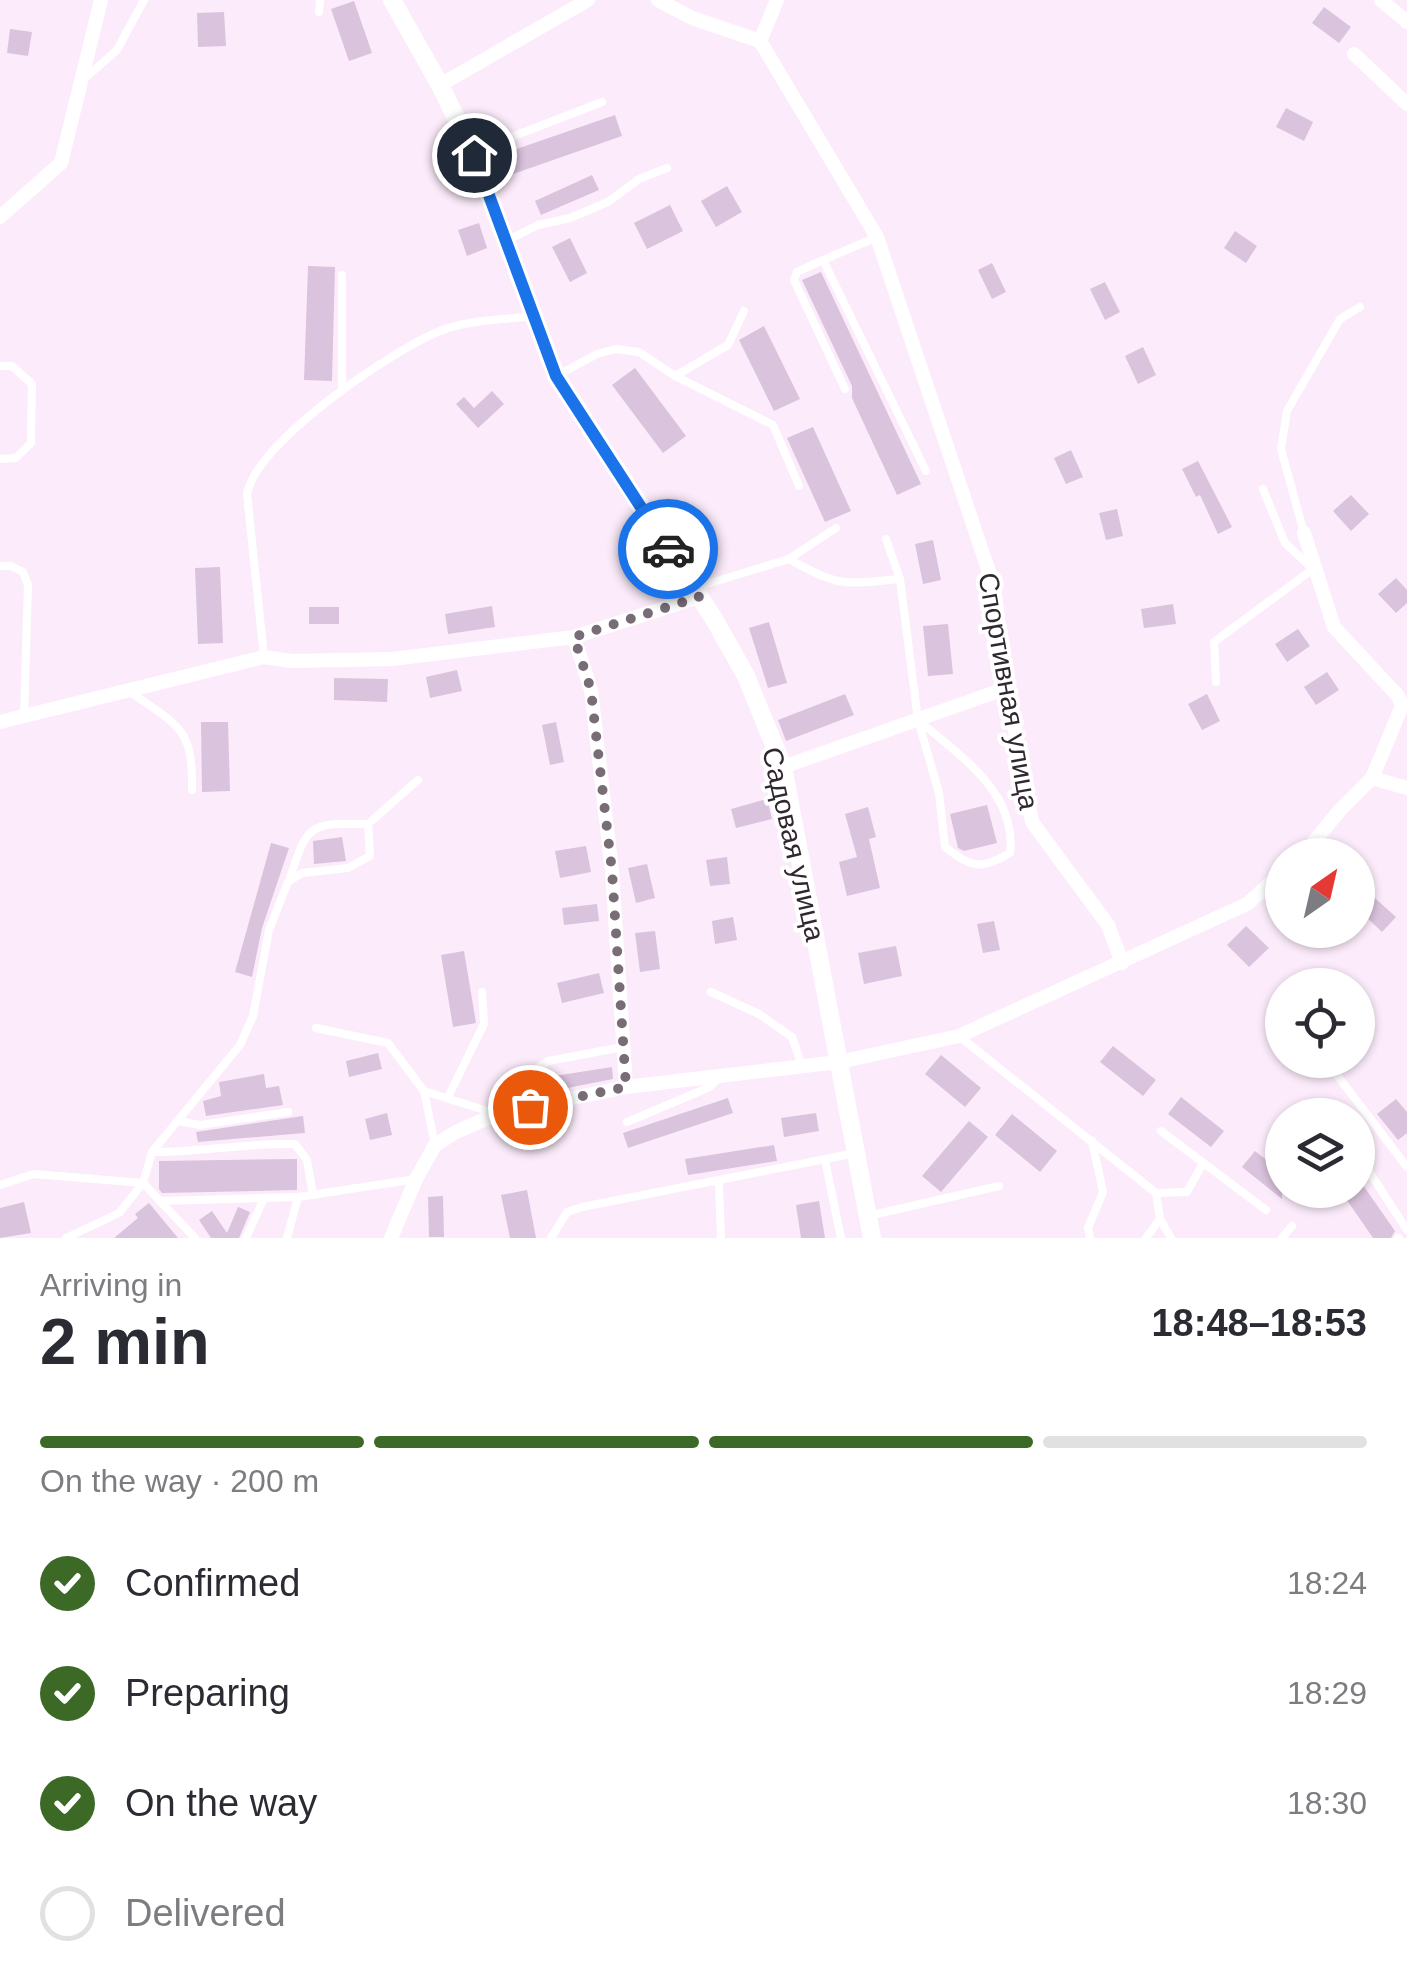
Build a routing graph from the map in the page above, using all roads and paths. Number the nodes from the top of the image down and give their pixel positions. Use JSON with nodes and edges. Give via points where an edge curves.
{"nodes":[{"id":1,"x":101,"y":0,"type":"edge"},
{"id":2,"x":144,"y":0,"type":"edge"},
{"id":3,"x":320,"y":0,"type":"edge"},
{"id":4,"x":392,"y":0,"type":"edge"},
{"id":5,"x":588,"y":0,"type":"edge"},
{"id":6,"x":658,"y":0,"type":"edge"},
{"id":7,"x":777,"y":0,"type":"edge"},
{"id":8,"x":1381,"y":0,"type":"edge"},
{"id":9,"x":319,"y":12,"type":"dead end"},
{"id":10,"x":1407,"y":22,"type":"edge"},
{"id":11,"x":760,"y":41,"type":"junction"},
{"id":12,"x":1354,"y":54,"type":"dead end"},
{"id":13,"x":81,"y":82,"type":"junction"},
{"id":14,"x":440,"y":85,"type":"junction"},
{"id":15,"x":602,"y":102,"type":"dead end"},
{"id":16,"x":1407,"y":104,"type":"edge"},
{"id":17,"x":474,"y":155,"type":"junction"},
{"id":18,"x":666,"y":168,"type":"dead end"},
{"id":19,"x":0,"y":217,"type":"edge"},
{"id":20,"x":876,"y":237,"type":"junction"},
{"id":21,"x":506,"y":241,"type":"junction"},
{"id":22,"x":824,"y":260,"type":"junction"},
{"id":23,"x":342,"y":275,"type":"dead end"},
{"id":24,"x":1360,"y":308,"type":"dead end"},
{"id":25,"x":744,"y":311,"type":"dead end"},
{"id":26,"x":532,"y":316,"type":"junction"},
{"id":27,"x":0,"y":366,"type":"edge"},
{"id":28,"x":556,"y":376,"type":"junction"},
{"id":29,"x":675,"y":376,"type":"junction"},
{"id":30,"x":845,"y":389,"type":"dead end"},
{"id":31,"x":342,"y":390,"type":"junction"},
{"id":32,"x":0,"y":459,"type":"edge"},
{"id":33,"x":926,"y":471,"type":"dead end"},
{"id":34,"x":799,"y":486,"type":"dead end"},
{"id":35,"x":1263,"y":489,"type":"dead end"},
{"id":36,"x":836,"y":528,"type":"dead end"},
{"id":37,"x":1304,"y":533,"type":"joint"},
{"id":38,"x":886,"y":539,"type":"dead end"},
{"id":39,"x":789,"y":558,"type":"junction"},
{"id":40,"x":0,"y":566,"type":"edge"},
{"id":41,"x":1312,"y":569,"type":"junction"},
{"id":42,"x":900,"y":579,"type":"junction"},
{"id":43,"x":696,"y":593,"type":"junction"},
{"id":44,"x":574,"y":637,"type":"junction"},
{"id":45,"x":264,"y":657,"type":"junction"},
{"id":46,"x":1216,"y":682,"type":"dead end"},
{"id":47,"x":1007,"y":688,"type":"junction"},
{"id":48,"x":128,"y":690,"type":"junction"},
{"id":49,"x":1404,"y":708,"type":"edge"},
{"id":50,"x":24,"y":716,"type":"junction"},
{"id":51,"x":918,"y":720,"type":"junction"},
{"id":52,"x":0,"y":722,"type":"edge"},
{"id":53,"x":783,"y":767,"type":"junction"},
{"id":54,"x":1372,"y":778,"type":"junction"},
{"id":55,"x":418,"y":780,"type":"dead end"},
{"id":56,"x":1407,"y":788,"type":"edge"},
{"id":57,"x":192,"y":790,"type":"dead end"},
{"id":58,"x":368,"y":824,"type":"junction"},
{"id":59,"x":1317,"y":838,"type":"edge"},
{"id":60,"x":288,"y":882,"type":"junction"},
{"id":61,"x":1265,"y":888,"type":"edge"},
{"id":62,"x":1122,"y":963,"type":"junction"},
{"id":63,"x":482,"y":992,"type":"dead end"},
{"id":64,"x":711,"y":992,"type":"dead end"},
{"id":65,"x":316,"y":1028,"type":"dead end"},
{"id":66,"x":960,"y":1036,"type":"junction"},
{"id":67,"x":623,"y":1047,"type":"junction"},
{"id":68,"x":840,"y":1062,"type":"junction"},
{"id":69,"x":802,"y":1066,"type":"junction"},
{"id":70,"x":719,"y":1076,"type":"junction"},
{"id":71,"x":1340,"y":1078,"type":"edge"},
{"id":72,"x":626,"y":1087,"type":"junction"},
{"id":73,"x":424,"y":1092,"type":"junction"},
{"id":74,"x":448,"y":1097,"type":"junction"},
{"id":75,"x":288,"y":1112,"type":"dead end"},
{"id":76,"x":498,"y":1114,"type":"junction"},
{"id":77,"x":178,"y":1121,"type":"junction"},
{"id":78,"x":627,"y":1122,"type":"dead end"},
{"id":79,"x":1161,"y":1131,"type":"dead end"},
{"id":80,"x":1092,"y":1141,"type":"junction"},
{"id":81,"x":435,"y":1145,"type":"junction"},
{"id":82,"x":152,"y":1152,"type":"junction"},
{"id":83,"x":856,"y":1153,"type":"junction"},
{"id":84,"x":824,"y":1160,"type":"junction"},
{"id":85,"x":1202,"y":1164,"type":"junction"},
{"id":86,"x":1407,"y":1166,"type":"edge"},
{"id":87,"x":1375,"y":1179,"type":"edge"},
{"id":88,"x":416,"y":1180,"type":"junction"},
{"id":89,"x":719,"y":1182,"type":"junction"},
{"id":90,"x":143,"y":1183,"type":"junction"},
{"id":91,"x":0,"y":1185,"type":"edge"},
{"id":92,"x":999,"y":1186,"type":"dead end"},
{"id":93,"x":1156,"y":1194,"type":"junction"},
{"id":94,"x":313,"y":1195,"type":"junction"},
{"id":95,"x":298,"y":1197,"type":"junction"},
{"id":96,"x":264,"y":1198,"type":"junction"},
{"id":97,"x":160,"y":1201,"type":"junction"},
{"id":98,"x":1266,"y":1210,"type":"dead end"},
{"id":99,"x":868,"y":1216,"type":"junction"},
{"id":100,"x":1160,"y":1220,"type":"junction"},
{"id":101,"x":1292,"y":1226,"type":"dead end"},
{"id":102,"x":1407,"y":1230,"type":"edge"},
{"id":103,"x":66,"y":1238,"type":"edge"},
{"id":104,"x":195,"y":1238,"type":"edge"},
{"id":105,"x":246,"y":1238,"type":"edge"},
{"id":106,"x":287,"y":1238,"type":"edge"},
{"id":107,"x":391,"y":1238,"type":"edge"},
{"id":108,"x":551,"y":1238,"type":"edge"},
{"id":109,"x":721,"y":1238,"type":"edge"},
{"id":110,"x":841,"y":1238,"type":"edge"},
{"id":111,"x":872,"y":1238,"type":"edge"},
{"id":112,"x":1090,"y":1238,"type":"edge"},
{"id":113,"x":1146,"y":1238,"type":"edge"},
{"id":114,"x":1171,"y":1238,"type":"edge"},
{"id":115,"x":1282,"y":1238,"type":"edge"}],
"edges":[{"from":1,"to":13,"type":"street"},
{"from":2,"to":13,"type":"lane","via":[[117,50]]},
{"from":3,"to":9,"type":"lane"},
{"from":4,"to":14,"type":"street","name":"Садовая улица"},
{"from":5,"to":14,"type":"street"},
{"from":6,"to":11,"type":"street"},
{"from":7,"to":11,"type":"street"},
{"from":8,"to":10,"type":"street"},
{"from":11,"to":20,"type":"street","name":"Спортивная улица"},
{"from":12,"to":16,"type":"street"},
{"from":13,"to":19,"type":"street","via":[[61,164]]},
{"from":14,"to":17,"type":"street","name":"Садовая улица"},
{"from":15,"to":17,"type":"lane"},
{"from":17,"to":21,"type":"street","name":"Садовая улица"},
{"from":18,"to":21,"type":"lane","via":[[608,202]]},
{"from":20,"to":22,"type":"lane"},
{"from":20,"to":47,"type":"street","name":"Спортивная улица","via":[[994,587]]},
{"from":21,"to":26,"type":"street","name":"Садовая улица"},
{"from":22,"to":30,"type":"lane","via":[[796,272],[794,280]]},
{"from":22,"to":33,"type":"lane"},
{"from":23,"to":31,"type":"lane"},
{"from":24,"to":37,"type":"lane","via":[[1340,319],[1286,411],[1281,448]]},
{"from":25,"to":29,"type":"lane","via":[[728,345]]},
{"from":26,"to":28,"type":"street","name":"Садовая улица"},
{"from":26,"to":31,"type":"lane","via":[[444,329],[397,351]]},
{"from":27,"to":32,"type":"lane","via":[[12,366],[32,384],[31,443],[16,458]]},
{"from":28,"to":29,"type":"lane","via":[[616,350],[639,352]]},
{"from":28,"to":43,"type":"street","name":"Садовая улица"},
{"from":29,"to":34,"type":"lane","via":[[773,425]]},
{"from":31,"to":45,"type":"lane","via":[[264,459],[249,484]]},
{"from":35,"to":41,"type":"lane","via":[[1284,543]]},
{"from":36,"to":39,"type":"lane"},
{"from":37,"to":41,"type":"street"},
{"from":38,"to":42,"type":"lane"},
{"from":39,"to":42,"type":"lane","via":[[842,584]]},
{"from":39,"to":43,"type":"lane"},
{"from":40,"to":50,"type":"lane","via":[[23,572],[28,585]]},
{"from":41,"to":46,"type":"lane","via":[[1214,642]]},
{"from":41,"to":49,"type":"street","via":[[1334,627]]},
{"from":42,"to":51,"type":"lane"},
{"from":43,"to":44,"type":"street"},
{"from":43,"to":53,"type":"street","name":"Садовая улица","via":[[746,676]]},
{"from":44,"to":45,"type":"street","via":[[392,659]]},
{"from":44,"to":67,"type":"street","via":[[591,690]]},
{"from":45,"to":48,"type":"street"},
{"from":47,"to":51,"type":"street"},
{"from":47,"to":62,"type":"street","name":"Спортивная улица","via":[[1032,822],[1108,925]]},
{"from":48,"to":50,"type":"street"},
{"from":48,"to":57,"type":"lane","via":[[184,733],[193,755]]},
{"from":49,"to":54,"type":"street"},
{"from":50,"to":52,"type":"street"},
{"from":51,"to":51,"type":"lane","via":[[939,793],[945,847],[967,864],[990,865],[1010,853],[1012,831],[988,779]]},
{"from":51,"to":53,"type":"street"},
{"from":53,"to":68,"type":"street","name":"Садовая улица"},
{"from":54,"to":56,"type":"street"},
{"from":54,"to":59,"type":"street"},
{"from":55,"to":58,"type":"lane"},
{"from":58,"to":60,"type":"lane","via":[[324,823],[302,839]]},
{"from":58,"to":60,"type":"lane","via":[[370,856],[361,864],[302,872]]},
{"from":60,"to":77,"type":"lane","via":[[240,1045]]},
{"from":61,"to":62,"type":"street","via":[[1247,904]]},
{"from":62,"to":66,"type":"street"},
{"from":63,"to":74,"type":"lane","via":[[484,1024]]},
{"from":64,"to":69,"type":"lane","via":[[792,1037]]},
{"from":65,"to":73,"type":"lane","via":[[388,1043]]},
{"from":66,"to":68,"type":"street"},
{"from":66,"to":80,"type":"lane"},
{"from":67,"to":72,"type":"street"},
{"from":67,"to":76,"type":"lane","via":[[548,1061],[527,1075]]},
{"from":68,"to":69,"type":"street"},
{"from":68,"to":83,"type":"street","name":"Садовая улица"},
{"from":69,"to":70,"type":"street"},
{"from":70,"to":72,"type":"street"},
{"from":70,"to":78,"type":"lane","via":[[710,1087]]},
{"from":71,"to":86,"type":"lane"},
{"from":72,"to":76,"type":"street"},
{"from":73,"to":74,"type":"lane"},
{"from":73,"to":81,"type":"lane"},
{"from":74,"to":76,"type":"lane"},
{"from":75,"to":77,"type":"lane","via":[[200,1125]]},
{"from":76,"to":81,"type":"street"},
{"from":77,"to":82,"type":"lane"},
{"from":79,"to":85,"type":"lane"},
{"from":80,"to":93,"type":"lane"},
{"from":80,"to":112,"type":"lane","via":[[1103,1192]]},
{"from":81,"to":88,"type":"street"},
{"from":82,"to":90,"type":"lane"},
{"from":82,"to":94,"type":"lane","via":[[295,1144],[307,1160]]},
{"from":83,"to":84,"type":"lane"},
{"from":83,"to":99,"type":"street","name":"Садовая улица"},
{"from":84,"to":89,"type":"lane"},
{"from":84,"to":110,"type":"lane"},
{"from":85,"to":93,"type":"lane","via":[[1187,1192]]},
{"from":85,"to":98,"type":"lane"},
{"from":87,"to":102,"type":"lane"},
{"from":88,"to":94,"type":"lane"},
{"from":88,"to":107,"type":"street"},
{"from":89,"to":108,"type":"lane","via":[[582,1207],[567,1212]]},
{"from":89,"to":109,"type":"lane"},
{"from":90,"to":91,"type":"lane","via":[[34,1174]]},
{"from":90,"to":97,"type":"lane"},
{"from":90,"to":103,"type":"lane","via":[[119,1213]]},
{"from":92,"to":99,"type":"lane"},
{"from":93,"to":100,"type":"lane"},
{"from":94,"to":95,"type":"lane"},
{"from":95,"to":96,"type":"lane"},
{"from":95,"to":106,"type":"lane"},
{"from":96,"to":97,"type":"lane"},
{"from":96,"to":105,"type":"lane"},
{"from":97,"to":104,"type":"lane"},
{"from":99,"to":111,"type":"street","name":"Садовая улица"},
{"from":100,"to":113,"type":"lane"},
{"from":100,"to":114,"type":"lane"},
{"from":101,"to":115,"type":"lane"}]}
